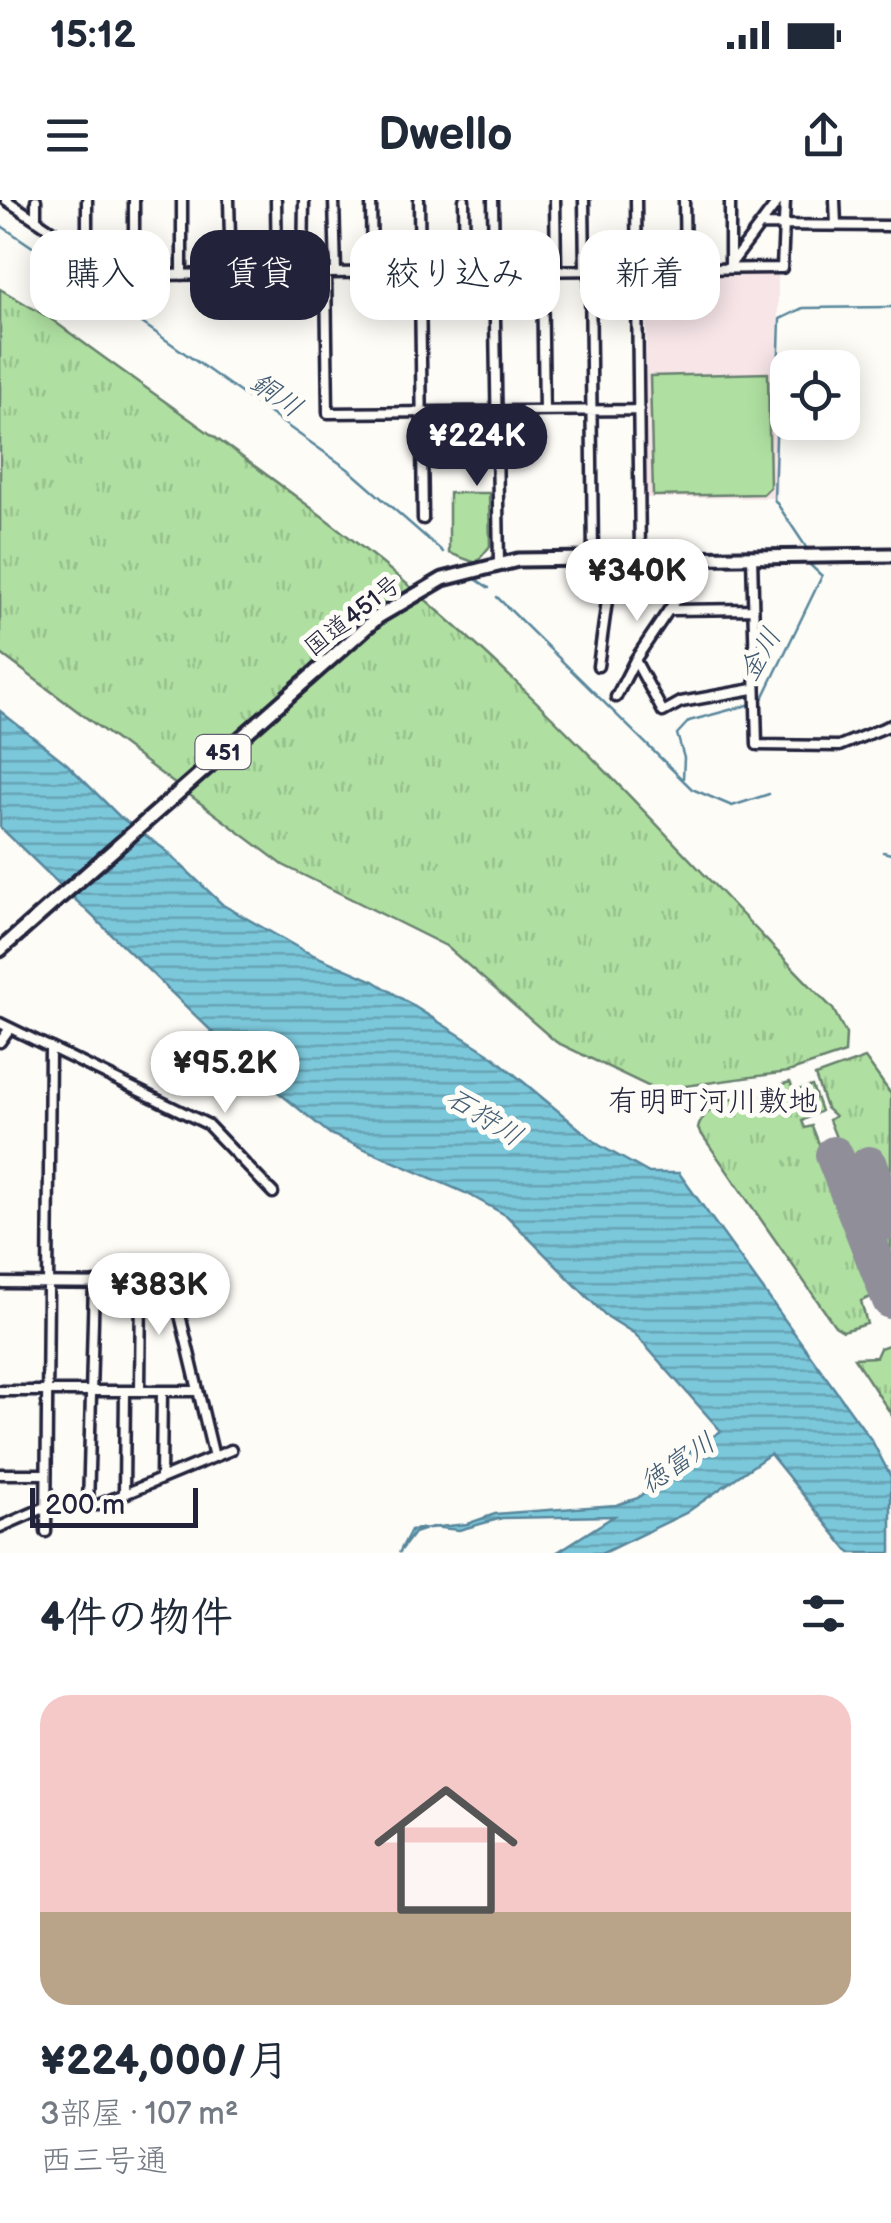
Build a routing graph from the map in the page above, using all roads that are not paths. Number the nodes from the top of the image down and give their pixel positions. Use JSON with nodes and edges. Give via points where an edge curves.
{"nodes":[{"id":1,"x":6,"y":200,"type":"edge"},
{"id":2,"x":36,"y":200,"type":"edge"},
{"id":3,"x":86,"y":200,"type":"edge"},
{"id":4,"x":134,"y":200,"type":"edge"},
{"id":5,"x":182,"y":200,"type":"edge"},
{"id":6,"x":228,"y":200,"type":"edge"},
{"id":7,"x":276,"y":200,"type":"edge"},
{"id":8,"x":304,"y":200,"type":"edge"},
{"id":9,"x":334,"y":200,"type":"edge"},
{"id":10,"x":371,"y":200,"type":"edge"},
{"id":11,"x":419,"y":200,"type":"edge"},
{"id":12,"x":464,"y":200,"type":"edge"},
{"id":13,"x":493,"y":200,"type":"edge"},
{"id":14,"x":555,"y":200,"type":"edge"},
{"id":15,"x":584,"y":200,"type":"edge"},
{"id":16,"x":636,"y":200,"type":"edge"},
{"id":17,"x":684,"y":200,"type":"edge"},
{"id":18,"x":730,"y":200,"type":"edge"},
{"id":19,"x":782,"y":200,"type":"edge"},
{"id":20,"x":835,"y":200,"type":"edge"},
{"id":21,"x":36,"y":220,"type":"junction"},
{"id":22,"x":760,"y":224,"type":"junction"},
{"id":23,"x":836,"y":225,"type":"junction"},
{"id":24,"x":785,"y":226,"type":"junction"},
{"id":25,"x":891,"y":226,"type":"edge"},
{"id":26,"x":51,"y":230,"type":"edge"},
{"id":27,"x":87,"y":230,"type":"edge"},
{"id":28,"x":134,"y":230,"type":"edge"},
{"id":29,"x":229,"y":230,"type":"edge"},
{"id":30,"x":276,"y":230,"type":"edge"},
{"id":31,"x":304,"y":230,"type":"edge"},
{"id":32,"x":371,"y":230,"type":"edge"},
{"id":33,"x":419,"y":230,"type":"edge"},
{"id":34,"x":464,"y":230,"type":"edge"},
{"id":35,"x":493,"y":230,"type":"edge"},
{"id":36,"x":555,"y":230,"type":"edge"},
{"id":37,"x":586,"y":230,"type":"edge"},
{"id":38,"x":636,"y":230,"type":"edge"},
{"id":39,"x":684,"y":230,"type":"edge"},
{"id":40,"x":720,"y":268,"type":"edge"},
{"id":41,"x":729,"y":268,"type":"junction"},
{"id":42,"x":331,"y":273,"type":"junction"},
{"id":43,"x":350,"y":273,"type":"edge"},
{"id":44,"x":170,"y":275,"type":"edge"},
{"id":45,"x":182,"y":275,"type":"junction"},
{"id":46,"x":190,"y":275,"type":"edge"},
{"id":47,"x":421,"y":320,"type":"edge"},
{"id":48,"x":495,"y":320,"type":"edge"},
{"id":49,"x":543,"y":320,"type":"edge"},
{"id":50,"x":589,"y":320,"type":"edge"},
{"id":51,"x":638,"y":320,"type":"edge"},
{"id":52,"x":592,"y":410,"type":"junction"},
{"id":53,"x":639,"y":410,"type":"junction"},
{"id":54,"x":544,"y":411,"type":"junction"},
{"id":55,"x":496,"y":412,"type":"junction"},
{"id":56,"x":422,"y":413,"type":"junction"},
{"id":57,"x":423,"y":520,"type":"dead end"},
{"id":58,"x":891,"y":555,"type":"edge"},
{"id":59,"x":698,"y":556,"type":"junction"},
{"id":60,"x":752,"y":556,"type":"junction"},
{"id":61,"x":613,"y":557,"type":"junction"},
{"id":62,"x":640,"y":557,"type":"junction"},
{"id":63,"x":593,"y":558,"type":"junction"},
{"id":64,"x":499,"y":563,"type":"junction"},
{"id":65,"x":754,"y":609,"type":"junction"},
{"id":66,"x":670,"y":610,"type":"junction"},
{"id":67,"x":636,"y":660,"type":"junction"},
{"id":68,"x":598,"y":666,"type":"dead end"},
{"id":69,"x":753,"y":689,"type":"junction"},
{"id":70,"x":616,"y":697,"type":"dead end"},
{"id":71,"x":891,"y":725,"type":"edge"},
{"id":72,"x":0,"y":950,"type":"edge"},
{"id":73,"x":0,"y":1024,"type":"edge"},
{"id":74,"x":10,"y":1028,"type":"junction"},
{"id":75,"x":0,"y":1042,"type":"edge"},
{"id":76,"x":50,"y":1047,"type":"junction"},
{"id":77,"x":273,"y":1194,"type":"dead end"},
{"id":78,"x":0,"y":1283,"type":"edge"},
{"id":79,"x":47,"y":1283,"type":"junction"},
{"id":80,"x":94,"y":1283,"type":"junction"},
{"id":81,"x":141,"y":1284,"type":"junction"},
{"id":82,"x":0,"y":1391,"type":"edge"},
{"id":83,"x":46,"y":1391,"type":"junction"},
{"id":84,"x":94,"y":1391,"type":"junction"},
{"id":85,"x":125,"y":1391,"type":"junction"},
{"id":86,"x":140,"y":1391,"type":"junction"},
{"id":87,"x":162,"y":1391,"type":"junction"},
{"id":88,"x":198,"y":1391,"type":"junction"},
{"id":89,"x":231,"y":1450,"type":"dead end"},
{"id":90,"x":214,"y":1458,"type":"junction"},
{"id":91,"x":0,"y":1474,"type":"edge"},
{"id":92,"x":46,"y":1474,"type":"junction"},
{"id":93,"x":161,"y":1479,"type":"junction"},
{"id":94,"x":124,"y":1494,"type":"junction"},
{"id":95,"x":46,"y":1507,"type":"junction"},
{"id":96,"x":88,"y":1507,"type":"junction"},
{"id":97,"x":0,"y":1527,"type":"edge"},
{"id":98,"x":46,"y":1532,"type":"dead end"}],
"edges":[{"from":1,"to":21,"type":"street"},
{"from":2,"to":21,"type":"street"},
{"from":3,"to":27,"type":"street"},
{"from":4,"to":28,"type":"street"},
{"from":5,"to":45,"type":"street"},
{"from":6,"to":29,"type":"street"},
{"from":7,"to":30,"type":"street"},
{"from":8,"to":31,"type":"street"},
{"from":9,"to":42,"type":"street"},
{"from":10,"to":32,"type":"street"},
{"from":11,"to":33,"type":"street"},
{"from":12,"to":34,"type":"street"},
{"from":13,"to":35,"type":"street"},
{"from":14,"to":36,"type":"street"},
{"from":15,"to":37,"type":"street"},
{"from":16,"to":38,"type":"street"},
{"from":17,"to":39,"type":"street"},
{"from":18,"to":41,"type":"street"},
{"from":19,"to":22,"type":"street"},
{"from":19,"to":24,"type":"street"},
{"from":20,"to":23,"type":"street"},
{"from":21,"to":26,"type":"street"},
{"from":22,"to":24,"type":"street"},
{"from":22,"to":41,"type":"street"},
{"from":23,"to":24,"type":"street"},
{"from":23,"to":25,"type":"street"},
{"from":24,"to":41,"type":"street","via":[[782,268]]},
{"from":40,"to":41,"type":"street"},
{"from":42,"to":43,"type":"street"},
{"from":42,"to":56,"type":"street","via":[[328,413]]},
{"from":44,"to":45,"type":"street"},
{"from":45,"to":46,"type":"street"},
{"from":47,"to":56,"type":"street"},
{"from":48,"to":55,"type":"street"},
{"from":49,"to":54,"type":"street"},
{"from":50,"to":52,"type":"street"},
{"from":51,"to":53,"type":"street"},
{"from":52,"to":53,"type":"street"},
{"from":52,"to":54,"type":"street"},
{"from":52,"to":63,"type":"street"},
{"from":53,"to":62,"type":"street"},
{"from":54,"to":55,"type":"street"},
{"from":55,"to":56,"type":"street"},
{"from":55,"to":64,"type":"street"},
{"from":56,"to":57,"type":"street"},
{"from":58,"to":60,"type":"highway","name":"国道451号","number":"451"},
{"from":59,"to":60,"type":"highway","name":"国道451号","number":"451"},
{"from":59,"to":62,"type":"highway","name":"国道451号","number":"451"},
{"from":59,"to":66,"type":"street","via":[[698,568]]},
{"from":60,"to":65,"type":"street"},
{"from":61,"to":62,"type":"highway","name":"国道451号","number":"451"},
{"from":61,"to":63,"type":"highway","name":"国道451号","number":"451"},
{"from":61,"to":68,"type":"street"},
{"from":63,"to":64,"type":"highway","name":"国道451号","number":"451"},
{"from":64,"to":72,"type":"highway","name":"国道451号","number":"451","via":[[432,585],[369,624]]},
{"from":65,"to":66,"type":"street"},
{"from":65,"to":69,"type":"street"},
{"from":66,"to":67,"type":"street"},
{"from":67,"to":69,"type":"street","via":[[662,712]]},
{"from":67,"to":70,"type":"street"},
{"from":69,"to":71,"type":"street","via":[[760,746],[838,746]]},
{"from":73,"to":74,"type":"street"},
{"from":74,"to":75,"type":"street"},
{"from":74,"to":76,"type":"street"},
{"from":76,"to":77,"type":"street","via":[[208,1124]]},
{"from":76,"to":79,"type":"street"},
{"from":78,"to":79,"type":"street"},
{"from":79,"to":80,"type":"street"},
{"from":79,"to":83,"type":"street"},
{"from":80,"to":81,"type":"street"},
{"from":80,"to":84,"type":"street"},
{"from":81,"to":86,"type":"street"},
{"from":81,"to":88,"type":"street","via":[[176,1298]]},
{"from":82,"to":83,"type":"street"},
{"from":83,"to":84,"type":"street"},
{"from":83,"to":92,"type":"street"},
{"from":84,"to":85,"type":"street"},
{"from":84,"to":96,"type":"street"},
{"from":85,"to":86,"type":"street"},
{"from":85,"to":94,"type":"street"},
{"from":86,"to":87,"type":"street"},
{"from":87,"to":88,"type":"street"},
{"from":87,"to":93,"type":"street"},
{"from":88,"to":90,"type":"street"},
{"from":89,"to":90,"type":"street"},
{"from":90,"to":93,"type":"street"},
{"from":91,"to":92,"type":"street"},
{"from":92,"to":95,"type":"street"},
{"from":93,"to":94,"type":"street"},
{"from":94,"to":96,"type":"street"},
{"from":95,"to":96,"type":"street"},
{"from":95,"to":97,"type":"street"},
{"from":95,"to":98,"type":"street"}]}
